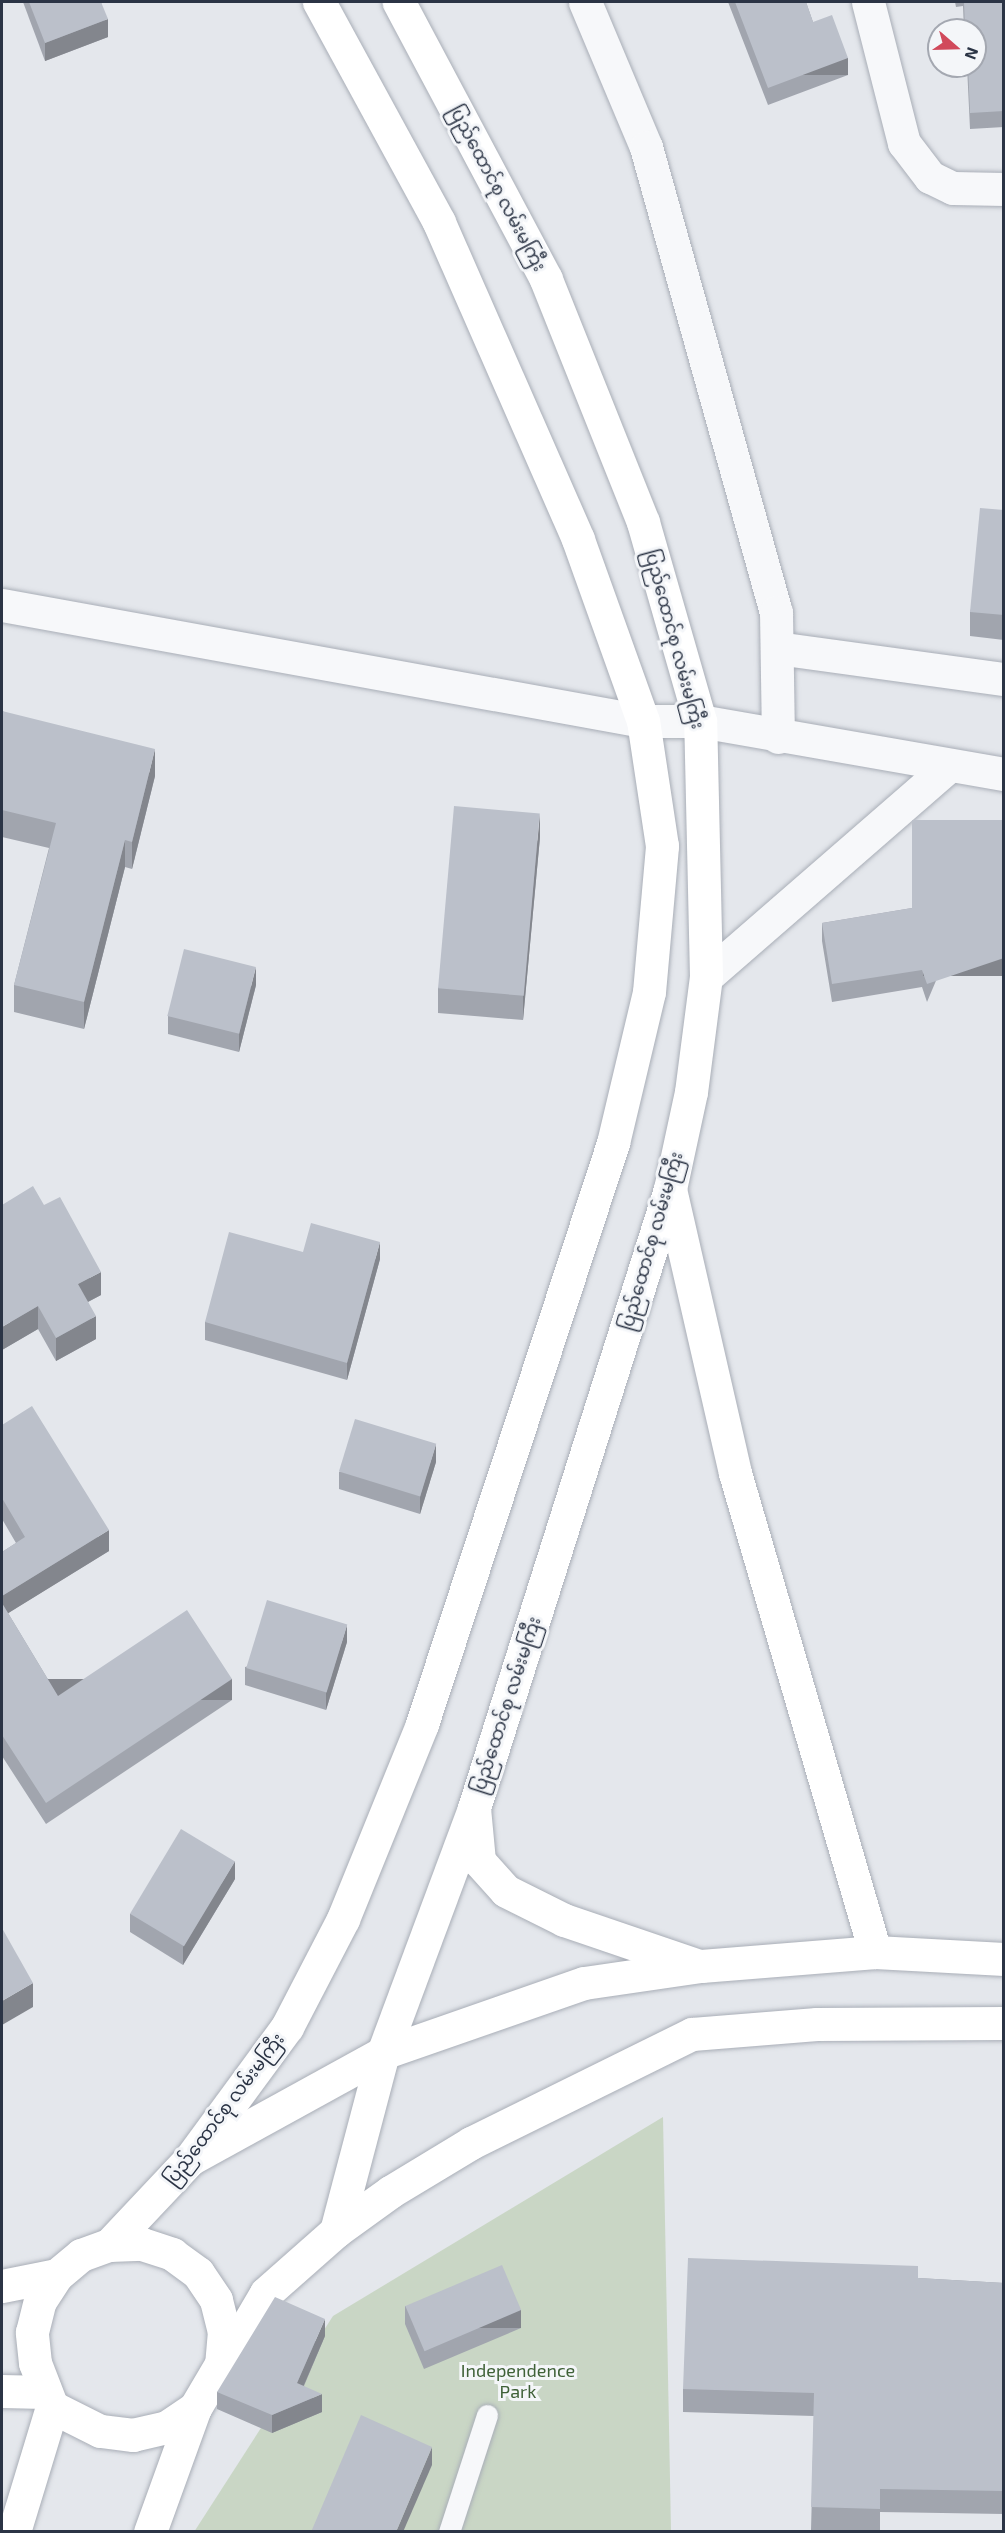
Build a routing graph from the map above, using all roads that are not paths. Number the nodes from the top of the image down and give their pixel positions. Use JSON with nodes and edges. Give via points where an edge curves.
{"nodes":[{"id":1,"x":319,"y":2,"type":"edge"},
{"id":2,"x":399,"y":2,"type":"edge"},
{"id":3,"x":585,"y":2,"type":"edge"},
{"id":4,"x":868,"y":2,"type":"edge"},
{"id":5,"x":1004,"y":189,"type":"edge"},
{"id":6,"x":2,"y":606,"type":"edge"},
{"id":7,"x":777,"y":648,"type":"junction"},
{"id":8,"x":1004,"y":679,"type":"edge"},
{"id":9,"x":643,"y":721,"type":"junction"},
{"id":10,"x":700,"y":721,"type":"junction"},
{"id":11,"x":778,"y":736,"type":"junction"},
{"id":12,"x":950,"y":765,"type":"junction"},
{"id":13,"x":1004,"y":774,"type":"edge"},
{"id":14,"x":706,"y":977,"type":"junction"},
{"id":15,"x":670,"y":1188,"type":"junction"},
{"id":16,"x":474,"y":1808,"type":"junction"},
{"id":17,"x":875,"y":1952,"type":"junction"},
{"id":18,"x":1004,"y":1959,"type":"edge"},
{"id":19,"x":701,"y":1966,"type":"junction"},
{"id":20,"x":1004,"y":2023,"type":"edge"},
{"id":21,"x":383,"y":2054,"type":"junction"},
{"id":22,"x":190,"y":2159,"type":"junction"},
{"id":23,"x":336,"y":2231,"type":"junction"},
{"id":24,"x":110,"y":2245,"type":"junction"},
{"id":25,"x":57,"y":2275,"type":"junction"},
{"id":26,"x":2,"y":2286,"type":"edge"},
{"id":27,"x":2,"y":2391,"type":"edge"},
{"id":28,"x":204,"y":2395,"type":"junction"},
{"id":29,"x":49,"y":2399,"type":"junction"},
{"id":30,"x":487,"y":2415,"type":"dead end"},
{"id":31,"x":14,"y":2532,"type":"edge"},
{"id":32,"x":150,"y":2532,"type":"edge"},
{"id":33,"x":449,"y":2532,"type":"edge"}],
"edges":[{"from":1,"to":9,"type":"main road","name":"ပြည်ထောင်စု လမ်းမကြီး","via":[[439,222],[578,540]]},
{"from":2,"to":10,"type":"main road","name":"ပြည်ထောင်စု လမ်းမကြီး","via":[[546,279],[643,522]]},
{"from":3,"to":7,"type":"street","via":[[645,147],[776,612]]},
{"from":4,"to":5,"type":"street","via":[[904,143],[930,177],[953,188]]},
{"from":6,"to":9,"type":"street"},
{"from":7,"to":8,"type":"street"},
{"from":7,"to":11,"type":"street"},
{"from":9,"to":10,"type":"street"},
{"from":9,"to":22,"type":"main road","name":"ပြည်ထောင်စု လမ်းမကြီး","via":[[662,846],[649,992],[613,1143],[422,1724],[343,1919],[287,2027]]},
{"from":10,"to":11,"type":"street"},
{"from":10,"to":14,"type":"main road","name":"ပြည်ထောင်စု လမ်းမကြီး"},
{"from":11,"to":12,"type":"street"},
{"from":12,"to":13,"type":"street"},
{"from":12,"to":14,"type":"street"},
{"from":14,"to":15,"type":"main road","name":"ပြည်ထောင်စု လမ်းမကြီး","via":[[691,1092]]},
{"from":15,"to":16,"type":"main road","name":"ပြည်ထောင်စု လမ်းမကြီး"},
{"from":15,"to":17,"type":"main road","via":[[735,1473]]},
{"from":16,"to":19,"type":"main road","via":[[479,1861],[506,1891],[564,1920]]},
{"from":16,"to":21,"type":"main road","name":"ပြည်ထောင်စု လမ်းမကြီး"},
{"from":17,"to":18,"type":"main road"},
{"from":17,"to":19,"type":"main road"},
{"from":19,"to":21,"type":"main road","via":[[584,1983]]},
{"from":20,"to":23,"type":"main road","via":[[817,2024],[692,2034],[471,2144],[390,2192]]},
{"from":21,"to":22,"type":"main road"},
{"from":21,"to":23,"type":"main road","name":"ပြည်ထောင်စု လမ်းမကြီး"},
{"from":22,"to":24,"type":"main road","name":"ပြည်ထောင်စု လမ်းမကြီး"},
{"from":23,"to":28,"type":"main road","via":[[266,2293]]},
{"from":24,"to":25,"type":"main road","via":[[81,2255]]},
{"from":24,"to":28,"type":"main road","via":[[142,2244],[172,2254],[198,2273],[216,2300],[224,2331],[221,2364]]},
{"from":25,"to":26,"type":"main road"},
{"from":25,"to":29,"type":"main road","via":[[40,2301],[32,2331],[35,2363]]},
{"from":27,"to":29,"type":"main road"},
{"from":28,"to":29,"type":"main road","via":[[167,2427],[134,2435],[100,2431]]},
{"from":28,"to":32,"type":"main road"},
{"from":29,"to":31,"type":"main road"},
{"from":30,"to":33,"type":"lane"}]}
